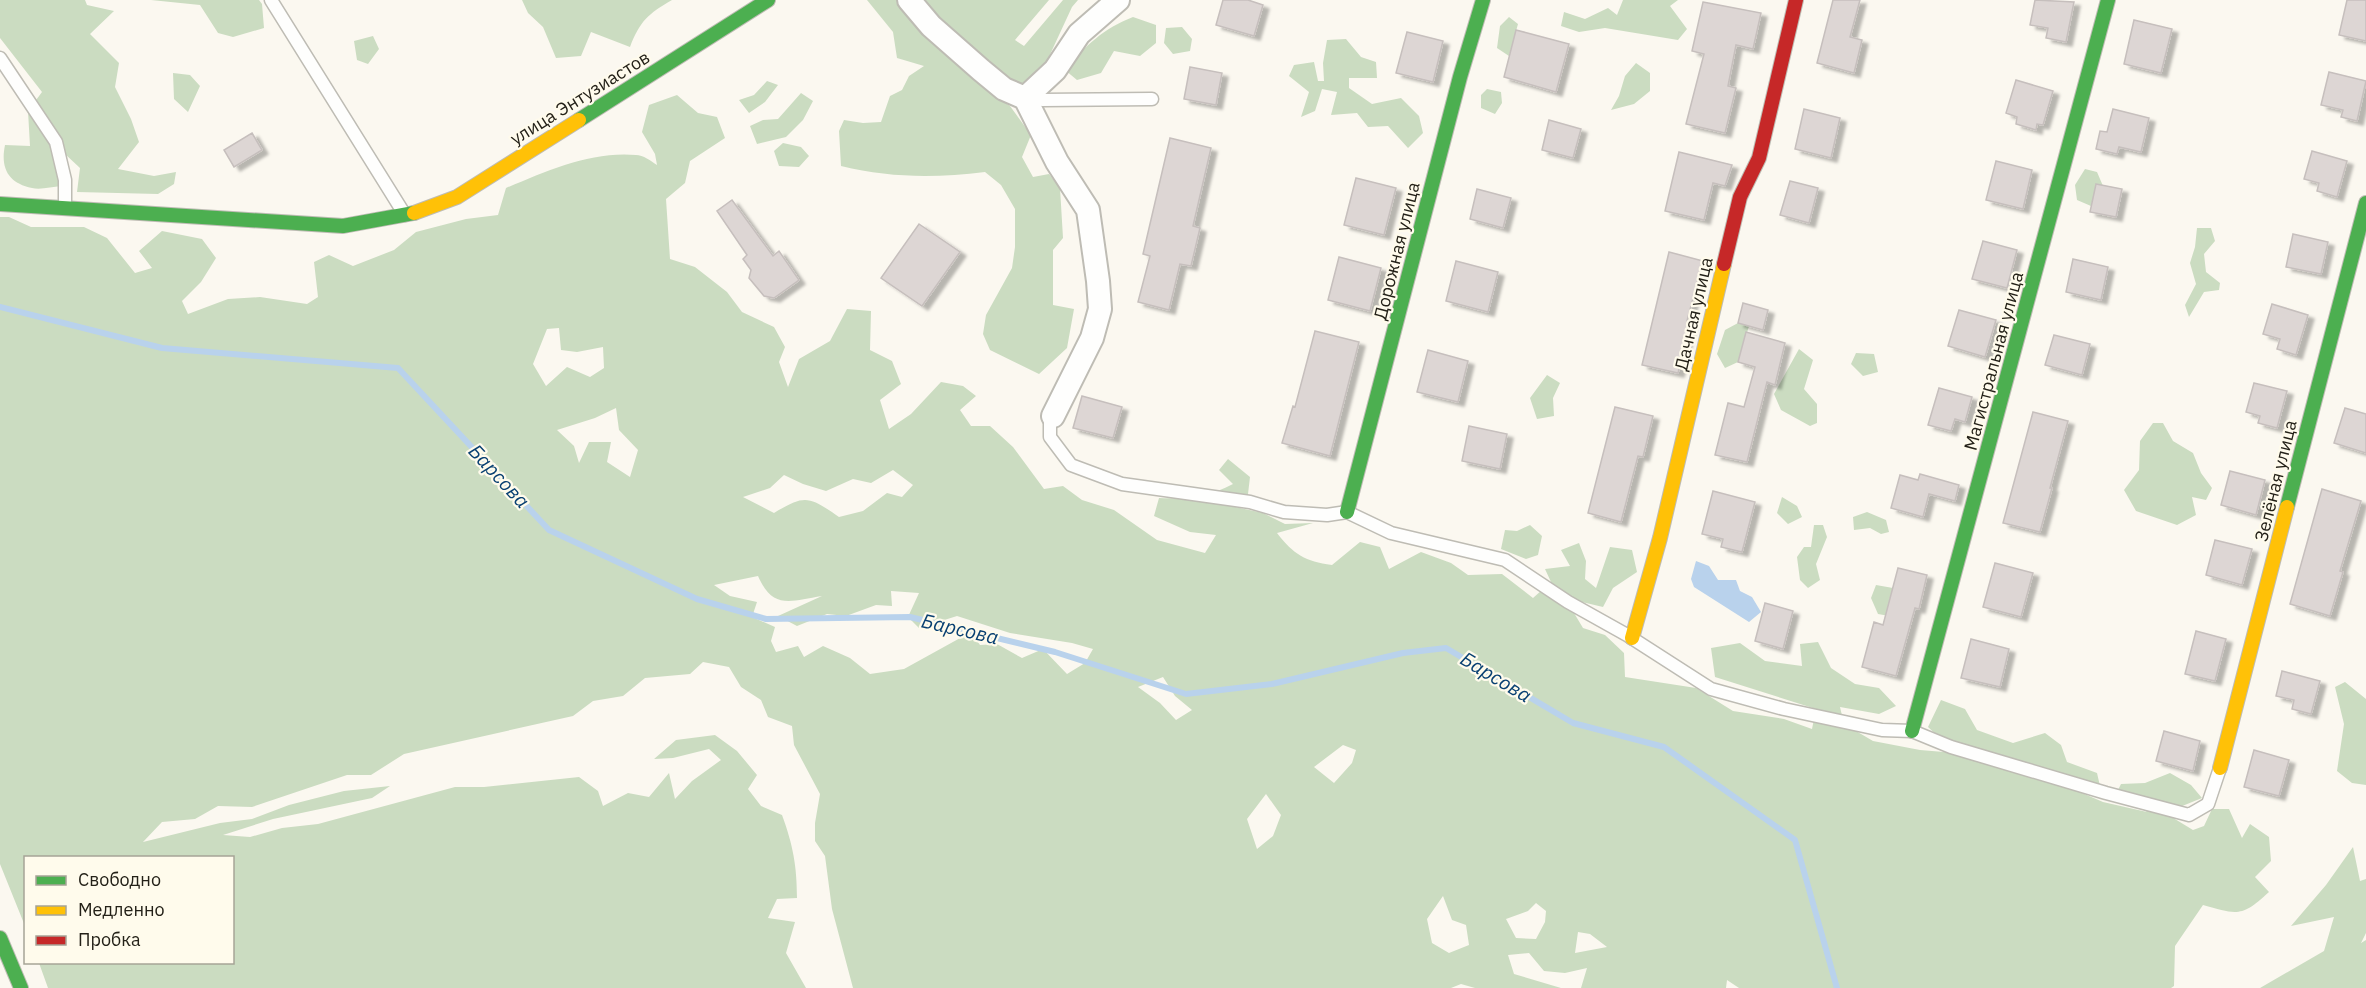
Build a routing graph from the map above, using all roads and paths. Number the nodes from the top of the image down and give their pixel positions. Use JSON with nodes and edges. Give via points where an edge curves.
{"nodes":[{"id":1,"x":271,"y":0,"type":"edge"},
{"id":2,"x":768,"y":0,"type":"edge"},
{"id":3,"x":909,"y":0,"type":"edge"},
{"id":4,"x":1118,"y":0,"type":"edge"},
{"id":5,"x":1483,"y":0,"type":"edge"},
{"id":6,"x":1796,"y":0,"type":"edge"},
{"id":7,"x":2108,"y":0,"type":"edge"},
{"id":8,"x":0,"y":58,"type":"edge"},
{"id":9,"x":1025,"y":98,"type":"junction"},
{"id":10,"x":1152,"y":99,"type":"dead end"},
{"id":11,"x":2366,"y":203,"type":"edge"},
{"id":12,"x":0,"y":204,"type":"edge"},
{"id":13,"x":65,"y":208,"type":"junction"},
{"id":14,"x":405,"y":216,"type":"junction"},
{"id":15,"x":1053,"y":416,"type":"joint"},
{"id":16,"x":1347,"y":512,"type":"junction"},
{"id":17,"x":1632,"y":638,"type":"junction"},
{"id":18,"x":1912,"y":731,"type":"junction"},
{"id":19,"x":2220,"y":768,"type":"joint"},
{"id":20,"x":0,"y":938,"type":"edge"},
{"id":21,"x":21,"y":988,"type":"edge"}],
"edges":[{"from":1,"to":14,"type":"lane"},
{"from":2,"to":14,"type":"street","name":"улица Энтузиастов","via":[[457,197]]},
{"from":3,"to":9,"type":"street","via":[[931,26],[981,70],[1004,89]]},
{"from":4,"to":9,"type":"street","via":[[1079,34],[1054,70]]},
{"from":5,"to":16,"type":"street","name":"Дорожная улица"},
{"from":6,"to":17,"type":"street","name":"Дачная улица","via":[[1759,159],[1740,196],[1660,538]]},
{"from":7,"to":18,"type":"street","name":"Магистральная улица"},
{"from":8,"to":13,"type":"lane","via":[[56,142],[65,180]]},
{"from":9,"to":10,"type":"lane"},
{"from":9,"to":15,"type":"street","via":[[1088,210],[1098,281],[1100,309],[1092,338]]},
{"from":11,"to":19,"type":"street","name":"Зелёная улица"},
{"from":12,"to":13,"type":"street","name":"улица Энтузиастов"},
{"from":13,"to":14,"type":"street","name":"улица Энтузиастов","via":[[343,226]]},
{"from":15,"to":16,"type":"lane","via":[[1050,437],[1071,465],[1122,484],[1250,501],[1284,512]]},
{"from":16,"to":17,"type":"lane","via":[[1391,532],[1505,560]]},
{"from":17,"to":18,"type":"lane","via":[[1711,689],[1882,730]]},
{"from":18,"to":19,"type":"lane","via":[[2106,794],[2188,815],[2208,804]]},
{"from":20,"to":21,"type":"street"}]}
